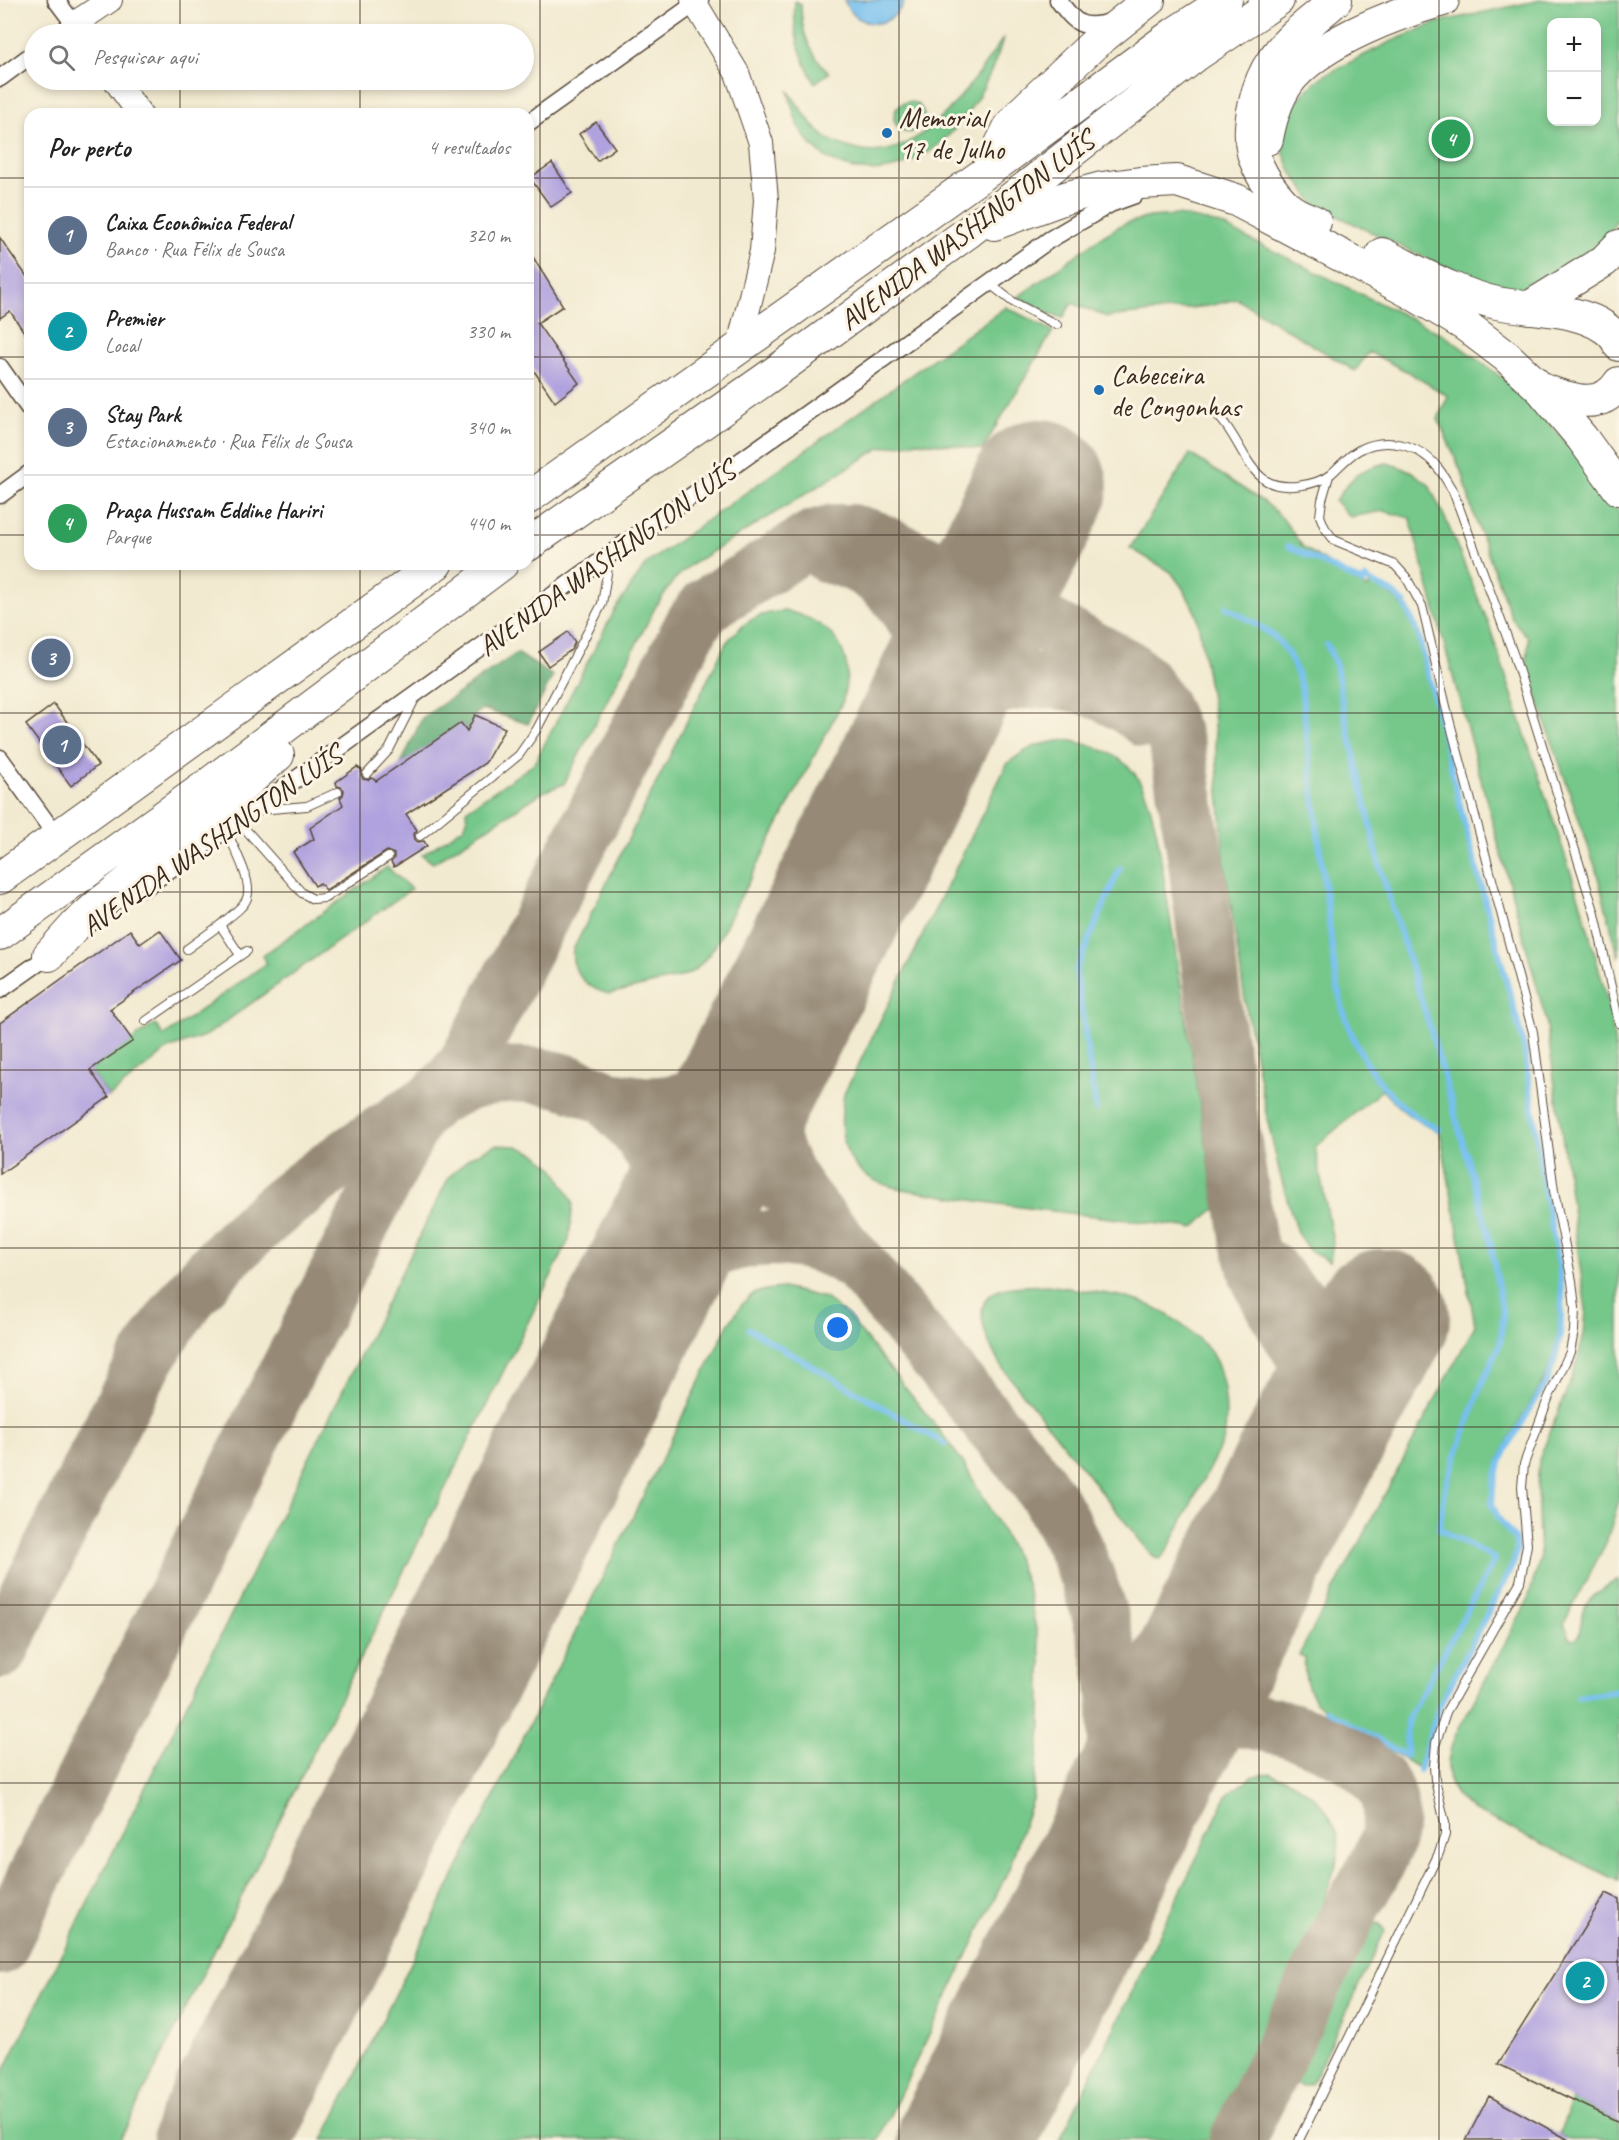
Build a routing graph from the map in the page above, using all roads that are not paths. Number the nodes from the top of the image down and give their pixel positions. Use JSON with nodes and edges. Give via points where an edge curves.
{"nodes":[{"id":1,"x":56,"y":0,"type":"edge"},
{"id":2,"x":110,"y":0,"type":"edge"},
{"id":3,"x":1058,"y":0,"type":"edge"},
{"id":4,"x":1149,"y":0,"type":"edge"},
{"id":5,"x":1226,"y":0,"type":"edge"},
{"id":6,"x":1278,"y":0,"type":"edge"},
{"id":7,"x":1336,"y":0,"type":"edge"},
{"id":8,"x":1443,"y":0,"type":"edge"},
{"id":9,"x":696,"y":1,"type":"edge"},
{"id":10,"x":1123,"y":19,"type":"junction"},
{"id":11,"x":68,"y":24,"type":"edge"},
{"id":12,"x":81,"y":24,"type":"edge"},
{"id":13,"x":24,"y":60,"type":"edge"},
{"id":14,"x":0,"y":78,"type":"edge"},
{"id":15,"x":122,"y":90,"type":"edge"},
{"id":16,"x":136,"y":108,"type":"edge"},
{"id":17,"x":534,"y":119,"type":"edge"},
{"id":18,"x":999,"y":163,"type":"junction"},
{"id":19,"x":1262,"y":172,"type":"junction"},
{"id":20,"x":1236,"y":200,"type":"junction"},
{"id":21,"x":967,"y":233,"type":"junction"},
{"id":22,"x":1619,"y":246,"type":"edge"},
{"id":23,"x":990,"y":284,"type":"junction"},
{"id":24,"x":1528,"y":308,"type":"junction"},
{"id":25,"x":1058,"y":325,"type":"dead end"},
{"id":26,"x":1619,"y":345,"type":"edge"},
{"id":27,"x":738,"y":350,"type":"junction"},
{"id":28,"x":0,"y":367,"type":"edge"},
{"id":29,"x":1619,"y":383,"type":"edge"},
{"id":30,"x":1541,"y":389,"type":"junction"},
{"id":31,"x":24,"y":401,"type":"edge"},
{"id":32,"x":1219,"y":417,"type":"dead end"},
{"id":33,"x":1329,"y":476,"type":"junction"},
{"id":34,"x":24,"y":477,"type":"edge"},
{"id":35,"x":1619,"y":489,"type":"edge"},
{"id":36,"x":534,"y":494,"type":"edge"},
{"id":37,"x":0,"y":495,"type":"edge"},
{"id":38,"x":534,"y":541,"type":"edge"},
{"id":39,"x":610,"y":555,"type":"junction"},
{"id":40,"x":428,"y":570,"type":"edge"},
{"id":41,"x":494,"y":570,"type":"edge"},
{"id":42,"x":418,"y":692,"type":"junction"},
{"id":43,"x":310,"y":709,"type":"junction"},
{"id":44,"x":0,"y":758,"type":"edge"},
{"id":45,"x":367,"y":774,"type":"dead end"},
{"id":46,"x":338,"y":792,"type":"dead end"},
{"id":47,"x":252,"y":810,"type":"junction"},
{"id":48,"x":232,"y":825,"type":"junction"},
{"id":49,"x":420,"y":836,"type":"dead end"},
{"id":50,"x":57,"y":837,"type":"junction"},
{"id":51,"x":387,"y":857,"type":"dead end"},
{"id":52,"x":0,"y":878,"type":"edge"},
{"id":53,"x":219,"y":924,"type":"junction"},
{"id":54,"x":0,"y":934,"type":"edge"},
{"id":55,"x":187,"y":949,"type":"dead end"},
{"id":56,"x":49,"y":956,"type":"junction"},
{"id":57,"x":0,"y":990,"type":"edge"},
{"id":58,"x":147,"y":1021,"type":"dead end"},
{"id":59,"x":1619,"y":1023,"type":"edge"},
{"id":60,"x":1299,"y":2140,"type":"edge"}],
"edges":[{"from":1,"to":11,"type":"street"},
{"from":2,"to":12,"type":"street"},
{"from":3,"to":10,"type":"street","via":[[1082,25],[1093,27]]},
{"from":4,"to":10,"type":"highway"},
{"from":5,"to":18,"type":"highway","name":"AVENIDA WASHINGTON LUÍS"},
{"from":6,"to":21,"type":"highway","name":"AVENIDA WASHINGTON LUÍS","via":[[1195,56]]},
{"from":7,"to":19,"type":"highway","via":[[1287,41],[1262,80],[1251,123],[1253,151]]},
{"from":8,"to":19,"type":"highway","via":[[1371,26],[1316,56],[1293,76],[1277,101]]},
{"from":9,"to":17,"type":"street"},
{"from":9,"to":27,"type":"street","via":[[737,73],[761,143],[766,200],[762,251]]},
{"from":10,"to":18,"type":"highway","via":[[1023,111],[1001,144]]},
{"from":13,"to":14,"type":"street"},
{"from":15,"to":16,"type":"street"},
{"from":18,"to":27,"type":"highway","name":"AVENIDA WASHINGTON LUÍS"},
{"from":19,"to":24,"type":"highway","via":[[1288,208],[1308,219],[1461,292]]},
{"from":20,"to":21,"type":"highway","via":[[1177,181],[1140,183],[1065,198]]},
{"from":20,"to":23,"type":"street","name":"AVENIDA WASHINGTON LUÍS","via":[[1186,190],[1143,192],[1110,204],[1049,240]]},
{"from":20,"to":30,"type":"highway","via":[[1466,325]]},
{"from":21,"to":38,"type":"highway","name":"AVENIDA WASHINGTON LUÍS"},
{"from":22,"to":24,"type":"highway","via":[[1604,261]]},
{"from":23,"to":25,"type":"lane","via":[[1013,302]]},
{"from":23,"to":39,"type":"street","name":"AVENIDA WASHINGTON LUÍS"},
{"from":24,"to":26,"type":"highway","via":[[1591,320],[1605,328]]},
{"from":27,"to":36,"type":"highway","name":"AVENIDA WASHINGTON LUÍS"},
{"from":28,"to":31,"type":"street"},
{"from":29,"to":30,"type":"highway","via":[[1606,396],[1591,402]]},
{"from":30,"to":35,"type":"highway"},
{"from":32,"to":33,"type":"lane","via":[[1254,470],[1266,481],[1296,487]]},
{"from":33,"to":59,"type":"lane","via":[[1359,450],[1393,442],[1408,446],[1437,467],[1453,491],[1514,656],[1595,914]]},
{"from":33,"to":60,"type":"lane","via":[[1320,516],[1325,528],[1334,540],[1395,565],[1422,606],[1533,1032],[1554,1191],[1575,1308],[1570,1352],[1524,1464],[1527,1545],[1520,1582],[1446,1712],[1436,1743],[1434,1773],[1445,1835]]},
{"from":34,"to":37,"type":"street"},
{"from":39,"to":42,"type":"street","name":"AVENIDA WASHINGTON LUÍS"},
{"from":39,"to":49,"type":"lane","via":[[602,604],[537,729],[519,755]]},
{"from":40,"to":50,"type":"highway"},
{"from":41,"to":43,"type":"highway","name":"AVENIDA WASHINGTON LUÍS"},
{"from":42,"to":45,"type":"lane","via":[[389,750]]},
{"from":42,"to":47,"type":"street","name":"AVENIDA WASHINGTON LUÍS"},
{"from":43,"to":54,"type":"highway","name":"AVENIDA WASHINGTON LUÍS"},
{"from":43,"to":56,"type":"highway","via":[[293,741],[189,834],[76,924]]},
{"from":44,"to":50,"type":"street"},
{"from":46,"to":47,"type":"lane","via":[[307,806]]},
{"from":47,"to":48,"type":"street","name":"AVENIDA WASHINGTON LUÍS"},
{"from":48,"to":51,"type":"lane","via":[[313,899],[325,898]]},
{"from":48,"to":53,"type":"lane","via":[[248,898]]},
{"from":48,"to":56,"type":"street","name":"AVENIDA WASHINGTON LUÍS"},
{"from":50,"to":52,"type":"highway"},
{"from":53,"to":55,"type":"lane"},
{"from":53,"to":58,"type":"lane","via":[[243,953]]},
{"from":56,"to":57,"type":"street","name":"AVENIDA WASHINGTON LUÍS"}]}
